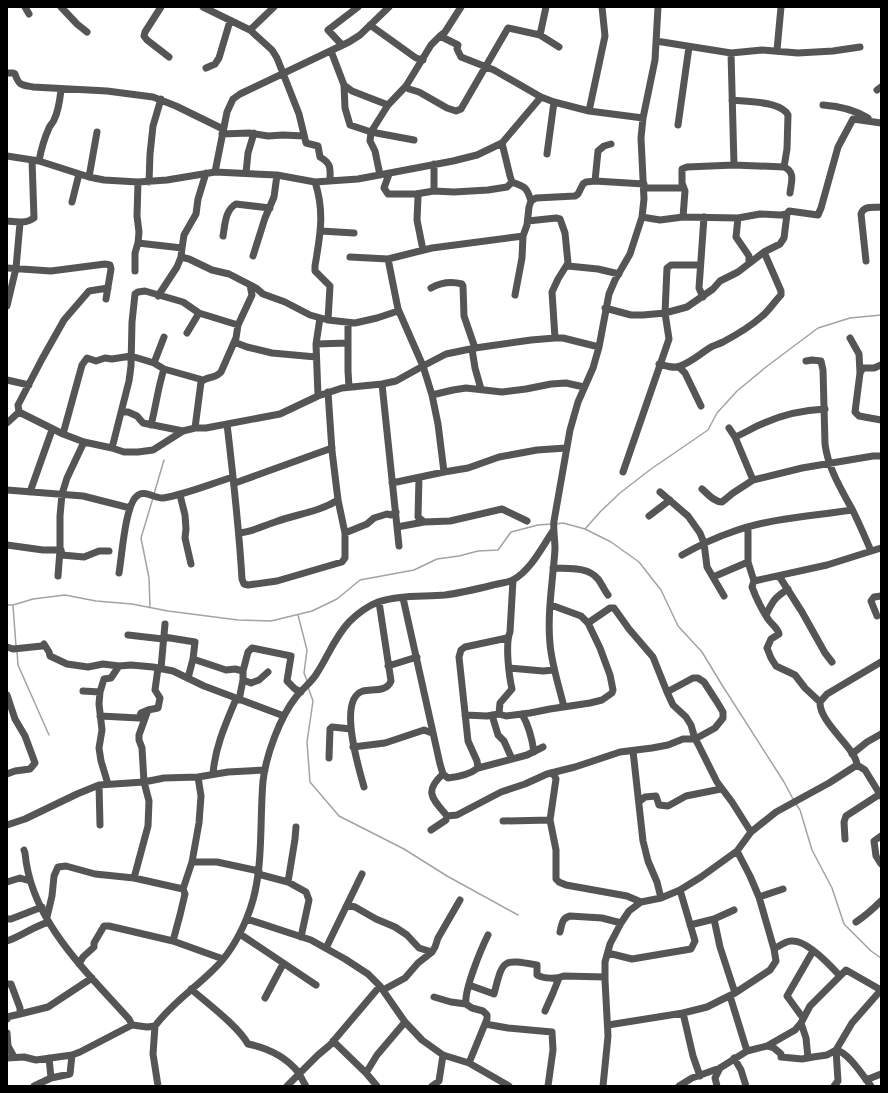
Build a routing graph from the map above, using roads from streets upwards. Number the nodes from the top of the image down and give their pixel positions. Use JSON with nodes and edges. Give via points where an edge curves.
{"nodes":[{"id":1,"x":26,"y":7,"type":"edge"},
{"id":2,"x":62,"y":7,"type":"edge"},
{"id":3,"x":161,"y":7,"type":"edge"},
{"id":4,"x":203,"y":7,"type":"edge"},
{"id":5,"x":274,"y":7,"type":"edge"},
{"id":6,"x":358,"y":7,"type":"edge"},
{"id":7,"x":389,"y":7,"type":"edge"},
{"id":8,"x":461,"y":7,"type":"edge"},
{"id":9,"x":546,"y":7,"type":"edge"},
{"id":10,"x":602,"y":7,"type":"edge"},
{"id":11,"x":658,"y":7,"type":"edge"},
{"id":12,"x":781,"y":7,"type":"edge"},
{"id":13,"x":213,"y":9,"type":"edge"},
{"id":14,"x":29,"y":14,"type":"dead end"},
{"id":15,"x":230,"y":21,"type":"junction"},
{"id":16,"x":370,"y":25,"type":"junction"},
{"id":17,"x":250,"y":30,"type":"junction"},
{"id":18,"x":87,"y":32,"type":"dead end"},
{"id":19,"x":540,"y":35,"type":"junction"},
{"id":20,"x":440,"y":36,"type":"junction"},
{"id":21,"x":656,"y":42,"type":"junction"},
{"id":22,"x":342,"y":45,"type":"junction"},
{"id":23,"x":689,"y":46,"type":"junction"},
{"id":24,"x":559,"y":47,"type":"dead end"},
{"id":25,"x":860,"y":47,"type":"dead end"},
{"id":26,"x":777,"y":50,"type":"junction"},
{"id":27,"x":331,"y":51,"type":"junction"},
{"id":28,"x":731,"y":52,"type":"junction"},
{"id":29,"x":169,"y":57,"type":"dead end"},
{"id":30,"x":422,"y":60,"type":"junction"},
{"id":31,"x":206,"y":68,"type":"dead end"},
{"id":32,"x":485,"y":68,"type":"junction"},
{"id":33,"x":7,"y":73,"type":"edge"},
{"id":34,"x":284,"y":74,"type":"junction"},
{"id":35,"x":344,"y":85,"type":"junction"},
{"id":36,"x":406,"y":86,"type":"junction"},
{"id":37,"x":61,"y":90,"type":"junction"},
{"id":38,"x":541,"y":97,"type":"junction"},
{"id":39,"x":161,"y":99,"type":"junction"},
{"id":40,"x":732,"y":100,"type":"junction"},
{"id":41,"x":554,"y":102,"type":"junction"},
{"id":42,"x":388,"y":105,"type":"junction"},
{"id":43,"x":823,"y":105,"type":"dead end"},
{"id":44,"x":589,"y":111,"type":"junction"},
{"id":45,"x":643,"y":118,"type":"junction"},
{"id":46,"x":871,"y":121,"type":"junction"},
{"id":47,"x":881,"y":123,"type":"edge"},
{"id":48,"x":678,"y":125,"type":"dead end"},
{"id":49,"x":223,"y":131,"type":"junction"},
{"id":50,"x":97,"y":132,"type":"dead end"},
{"id":51,"x":371,"y":132,"type":"junction"},
{"id":52,"x":254,"y":133,"type":"junction"},
{"id":53,"x":304,"y":136,"type":"junction"},
{"id":54,"x":414,"y":140,"type":"dead end"},
{"id":55,"x":502,"y":143,"type":"junction"},
{"id":56,"x":611,"y":144,"type":"dead end"},
{"id":57,"x":547,"y":154,"type":"dead end"},
{"id":58,"x":7,"y":156,"type":"edge"},
{"id":59,"x":35,"y":161,"type":"junction"},
{"id":60,"x":434,"y":164,"type":"junction"},
{"id":61,"x":734,"y":164,"type":"junction"},
{"id":62,"x":784,"y":167,"type":"junction"},
{"id":63,"x":215,"y":172,"type":"junction"},
{"id":64,"x":206,"y":173,"type":"junction"},
{"id":65,"x":79,"y":174,"type":"junction"},
{"id":66,"x":246,"y":174,"type":"junction"},
{"id":67,"x":388,"y":174,"type":"junction"},
{"id":68,"x":277,"y":175,"type":"junction"},
{"id":69,"x":380,"y":175,"type":"junction"},
{"id":70,"x":89,"y":177,"type":"junction"},
{"id":71,"x":330,"y":181,"type":"junction"},
{"id":72,"x":595,"y":181,"type":"junction"},
{"id":73,"x":138,"y":182,"type":"junction"},
{"id":74,"x":149,"y":182,"type":"junction"},
{"id":75,"x":315,"y":182,"type":"junction"},
{"id":76,"x":512,"y":182,"type":"junction"},
{"id":77,"x":644,"y":186,"type":"junction"},
{"id":78,"x":683,"y":188,"type":"junction"},
{"id":79,"x":434,"y":192,"type":"junction"},
{"id":80,"x":790,"y":193,"type":"dead end"},
{"id":81,"x":416,"y":194,"type":"junction"},
{"id":82,"x":531,"y":201,"type":"junction"},
{"id":83,"x":72,"y":202,"type":"dead end"},
{"id":84,"x":881,"y":207,"type":"edge"},
{"id":85,"x":270,"y":208,"type":"junction"},
{"id":86,"x":787,"y":214,"type":"junction"},
{"id":87,"x":642,"y":217,"type":"junction"},
{"id":88,"x":704,"y":217,"type":"junction"},
{"id":89,"x":684,"y":218,"type":"junction"},
{"id":90,"x":738,"y":218,"type":"junction"},
{"id":91,"x":7,"y":221,"type":"edge"},
{"id":92,"x":528,"y":221,"type":"junction"},
{"id":93,"x":20,"y":223,"type":"junction"},
{"id":94,"x":321,"y":231,"type":"junction"},
{"id":95,"x":354,"y":233,"type":"dead end"},
{"id":96,"x":223,"y":236,"type":"dead end"},
{"id":97,"x":523,"y":236,"type":"junction"},
{"id":98,"x":138,"y":243,"type":"junction"},
{"id":99,"x":182,"y":248,"type":"junction"},
{"id":100,"x":424,"y":250,"type":"junction"},
{"id":101,"x":764,"y":252,"type":"junction"},
{"id":102,"x":253,"y":256,"type":"dead end"},
{"id":103,"x":181,"y":257,"type":"junction"},
{"id":104,"x":350,"y":257,"type":"dead end"},
{"id":105,"x":388,"y":259,"type":"junction"},
{"id":106,"x":866,"y":261,"type":"dead end"},
{"id":107,"x":749,"y":262,"type":"junction"},
{"id":108,"x":700,"y":265,"type":"junction"},
{"id":109,"x":568,"y":266,"type":"junction"},
{"id":110,"x":7,"y":268,"type":"edge"},
{"id":111,"x":16,"y":268,"type":"junction"},
{"id":112,"x":135,"y":271,"type":"dead end"},
{"id":113,"x":619,"y":274,"type":"junction"},
{"id":114,"x":250,"y":285,"type":"junction"},
{"id":115,"x":108,"y":288,"type":"junction"},
{"id":116,"x":431,"y":288,"type":"dead end"},
{"id":117,"x":260,"y":292,"type":"junction"},
{"id":118,"x":252,"y":295,"type":"junction"},
{"id":119,"x":515,"y":295,"type":"dead end"},
{"id":120,"x":158,"y":296,"type":"junction"},
{"id":121,"x":703,"y":297,"type":"junction"},
{"id":122,"x":106,"y":299,"type":"dead end"},
{"id":123,"x":7,"y":306,"type":"edge"},
{"id":124,"x":605,"y":308,"type":"junction"},
{"id":125,"x":398,"y":311,"type":"junction"},
{"id":126,"x":199,"y":313,"type":"junction"},
{"id":127,"x":665,"y":313,"type":"junction"},
{"id":128,"x":320,"y":318,"type":"junction"},
{"id":129,"x":328,"y":320,"type":"junction"},
{"id":130,"x":348,"y":322,"type":"junction"},
{"id":131,"x":238,"y":325,"type":"junction"},
{"id":132,"x":187,"y":333,"type":"dead end"},
{"id":133,"x":164,"y":337,"type":"dead end"},
{"id":134,"x":555,"y":338,"type":"junction"},
{"id":135,"x":850,"y":338,"type":"dead end"},
{"id":136,"x":234,"y":342,"type":"junction"},
{"id":137,"x":348,"y":343,"type":"junction"},
{"id":138,"x":316,"y":344,"type":"junction"},
{"id":139,"x":599,"y":347,"type":"junction"},
{"id":140,"x":473,"y":349,"type":"junction"},
{"id":141,"x":131,"y":356,"type":"junction"},
{"id":142,"x":316,"y":357,"type":"junction"},
{"id":143,"x":806,"y":361,"type":"dead end"},
{"id":144,"x":154,"y":362,"type":"junction"},
{"id":145,"x":659,"y":364,"type":"junction"},
{"id":146,"x":881,"y":365,"type":"edge"},
{"id":147,"x":422,"y":366,"type":"junction"},
{"id":148,"x":679,"y":367,"type":"junction"},
{"id":149,"x":164,"y":369,"type":"junction"},
{"id":150,"x":860,"y":373,"type":"junction"},
{"id":151,"x":7,"y":380,"type":"edge"},
{"id":152,"x":203,"y":380,"type":"junction"},
{"id":153,"x":382,"y":384,"type":"junction"},
{"id":154,"x":30,"y":385,"type":"junction"},
{"id":155,"x":349,"y":387,"type":"junction"},
{"id":156,"x":584,"y":387,"type":"junction"},
{"id":157,"x":481,"y":389,"type":"junction"},
{"id":158,"x":328,"y":392,"type":"junction"},
{"id":159,"x":432,"y":395,"type":"junction"},
{"id":160,"x":318,"y":396,"type":"junction"},
{"id":161,"x":701,"y":406,"type":"dead end"},
{"id":162,"x":825,"y":408,"type":"junction"},
{"id":163,"x":19,"y":412,"type":"junction"},
{"id":164,"x":122,"y":412,"type":"junction"},
{"id":165,"x":881,"y":420,"type":"edge"},
{"id":166,"x":7,"y":423,"type":"edge"},
{"id":167,"x":227,"y":424,"type":"junction"},
{"id":168,"x":151,"y":425,"type":"junction"},
{"id":169,"x":194,"y":428,"type":"junction"},
{"id":170,"x":729,"y":428,"type":"dead end"},
{"id":171,"x":52,"y":430,"type":"junction"},
{"id":172,"x":183,"y":431,"type":"junction"},
{"id":173,"x":63,"y":434,"type":"junction"},
{"id":174,"x":735,"y":437,"type":"junction"},
{"id":175,"x":84,"y":442,"type":"junction"},
{"id":176,"x":112,"y":448,"type":"junction"},
{"id":177,"x":332,"y":448,"type":"junction"},
{"id":178,"x":566,"y":448,"type":"junction"},
{"id":179,"x":881,"y":456,"type":"edge"},
{"id":180,"x":829,"y":463,"type":"junction"},
{"id":181,"x":444,"y":472,"type":"junction"},
{"id":182,"x":622,"y":472,"type":"dead end"},
{"id":183,"x":419,"y":478,"type":"junction"},
{"id":184,"x":234,"y":480,"type":"junction"},
{"id":185,"x":753,"y":480,"type":"junction"},
{"id":186,"x":392,"y":483,"type":"junction"},
{"id":187,"x":702,"y":489,"type":"dead end"},
{"id":188,"x":7,"y":490,"type":"edge"},
{"id":189,"x":30,"y":492,"type":"junction"},
{"id":190,"x":660,"y":492,"type":"dead end"},
{"id":191,"x":62,"y":494,"type":"junction"},
{"id":192,"x":180,"y":494,"type":"junction"},
{"id":193,"x":338,"y":500,"type":"junction"},
{"id":194,"x":670,"y":500,"type":"junction"},
{"id":195,"x":130,"y":508,"type":"junction"},
{"id":196,"x":852,"y":510,"type":"junction"},
{"id":197,"x":396,"y":512,"type":"junction"},
{"id":198,"x":649,"y":516,"type":"dead end"},
{"id":199,"x":527,"y":521,"type":"dead end"},
{"id":200,"x":424,"y":522,"type":"junction"},
{"id":201,"x":397,"y":527,"type":"junction"},
{"id":202,"x":748,"y":528,"type":"junction"},
{"id":203,"x":553,"y":531,"type":"junction"},
{"id":204,"x":239,"y":533,"type":"junction"},
{"id":205,"x":345,"y":533,"type":"junction"},
{"id":206,"x":704,"y":543,"type":"junction"},
{"id":207,"x":7,"y":545,"type":"edge"},
{"id":208,"x":399,"y":546,"type":"dead end"},
{"id":209,"x":881,"y":548,"type":"edge"},
{"id":210,"x":60,"y":550,"type":"junction"},
{"id":211,"x":109,"y":551,"type":"dead end"},
{"id":212,"x":870,"y":551,"type":"junction"},
{"id":213,"x":682,"y":555,"type":"dead end"},
{"id":214,"x":748,"y":562,"type":"junction"},
{"id":215,"x":191,"y":564,"type":"dead end"},
{"id":216,"x":553,"y":568,"type":"junction"},
{"id":217,"x":119,"y":572,"type":"dead end"},
{"id":218,"x":58,"y":576,"type":"dead end"},
{"id":219,"x":779,"y":576,"type":"junction"},
{"id":220,"x":714,"y":577,"type":"junction"},
{"id":221,"x":513,"y":580,"type":"junction"},
{"id":222,"x":754,"y":581,"type":"junction"},
{"id":223,"x":788,"y":589,"type":"junction"},
{"id":224,"x":608,"y":595,"type":"dead end"},
{"id":225,"x":724,"y":596,"type":"dead end"},
{"id":226,"x":881,"y":596,"type":"edge"},
{"id":227,"x":403,"y":598,"type":"junction"},
{"id":228,"x":379,"y":602,"type":"junction"},
{"id":229,"x":551,"y":604,"type":"junction"},
{"id":230,"x":766,"y":615,"type":"junction"},
{"id":231,"x":877,"y":616,"type":"dead end"},
{"id":232,"x":588,"y":622,"type":"junction"},
{"id":233,"x":165,"y":624,"type":"dead end"},
{"id":234,"x":128,"y":636,"type":"dead end"},
{"id":235,"x":164,"y":638,"type":"junction"},
{"id":236,"x":508,"y":638,"type":"junction"},
{"id":237,"x":7,"y":647,"type":"edge"},
{"id":238,"x":417,"y":657,"type":"junction"},
{"id":239,"x":193,"y":659,"type":"junction"},
{"id":240,"x":832,"y":662,"type":"dead end"},
{"id":241,"x":881,"y":662,"type":"edge"},
{"id":242,"x":119,"y":666,"type":"junction"},
{"id":243,"x":388,"y":666,"type":"junction"},
{"id":244,"x":159,"y":668,"type":"junction"},
{"id":245,"x":509,"y":668,"type":"junction"},
{"id":246,"x":242,"y":670,"type":"junction"},
{"id":247,"x":554,"y":670,"type":"junction"},
{"id":248,"x":268,"y":672,"type":"dead end"},
{"id":249,"x":188,"y":678,"type":"junction"},
{"id":250,"x":243,"y":680,"type":"junction"},
{"id":251,"x":83,"y":691,"type":"dead end"},
{"id":252,"x":100,"y":692,"type":"junction"},
{"id":253,"x":301,"y":692,"type":"junction"},
{"id":254,"x":667,"y":692,"type":"junction"},
{"id":255,"x":7,"y":697,"type":"edge"},
{"id":256,"x":238,"y":699,"type":"junction"},
{"id":257,"x":820,"y":702,"type":"junction"},
{"id":258,"x":9,"y":706,"type":"edge"},
{"id":259,"x":564,"y":707,"type":"junction"},
{"id":260,"x":148,"y":710,"type":"junction"},
{"id":261,"x":495,"y":714,"type":"junction"},
{"id":262,"x":522,"y":714,"type":"junction"},
{"id":263,"x":465,"y":715,"type":"junction"},
{"id":264,"x":100,"y":716,"type":"junction"},
{"id":265,"x":284,"y":716,"type":"junction"},
{"id":266,"x":351,"y":729,"type":"junction"},
{"id":267,"x":432,"y":733,"type":"junction"},
{"id":268,"x":881,"y":734,"type":"edge"},
{"id":269,"x":695,"y":738,"type":"junction"},
{"id":270,"x":354,"y":747,"type":"junction"},
{"id":271,"x":543,"y":747,"type":"dead end"},
{"id":272,"x":633,"y":751,"type":"junction"},
{"id":273,"x":534,"y":752,"type":"junction"},
{"id":274,"x":852,"y":754,"type":"junction"},
{"id":275,"x":330,"y":758,"type":"dead end"},
{"id":276,"x":512,"y":759,"type":"junction"},
{"id":277,"x":857,"y":765,"type":"junction"},
{"id":278,"x":478,"y":768,"type":"junction"},
{"id":279,"x":265,"y":770,"type":"junction"},
{"id":280,"x":551,"y":773,"type":"junction"},
{"id":281,"x":7,"y":774,"type":"edge"},
{"id":282,"x":213,"y":774,"type":"junction"},
{"id":283,"x":443,"y":774,"type":"junction"},
{"id":284,"x":198,"y":777,"type":"junction"},
{"id":285,"x":144,"y":782,"type":"junction"},
{"id":286,"x":108,"y":784,"type":"junction"},
{"id":287,"x":99,"y":785,"type":"junction"},
{"id":288,"x":364,"y":787,"type":"dead end"},
{"id":289,"x":722,"y":789,"type":"junction"},
{"id":290,"x":880,"y":795,"type":"edge"},
{"id":291,"x":640,"y":801,"type":"junction"},
{"id":292,"x":447,"y":816,"type":"junction"},
{"id":293,"x":550,"y":820,"type":"junction"},
{"id":294,"x":504,"y":821,"type":"dead end"},
{"id":295,"x":7,"y":825,"type":"edge"},
{"id":296,"x":100,"y":825,"type":"dead end"},
{"id":297,"x":296,"y":827,"type":"dead end"},
{"id":298,"x":431,"y":830,"type":"dead end"},
{"id":299,"x":751,"y":832,"type":"junction"},
{"id":300,"x":881,"y":836,"type":"edge"},
{"id":301,"x":846,"y":839,"type":"dead end"},
{"id":302,"x":24,"y":850,"type":"dead end"},
{"id":303,"x":737,"y":851,"type":"junction"},
{"id":304,"x":192,"y":862,"type":"junction"},
{"id":305,"x":881,"y":864,"type":"edge"},
{"id":306,"x":258,"y":873,"type":"junction"},
{"id":307,"x":362,"y":874,"type":"dead end"},
{"id":308,"x":134,"y":878,"type":"junction"},
{"id":309,"x":30,"y":881,"type":"junction"},
{"id":310,"x":7,"y":882,"type":"edge"},
{"id":311,"x":288,"y":882,"type":"junction"},
{"id":312,"x":183,"y":889,"type":"junction"},
{"id":313,"x":783,"y":889,"type":"dead end"},
{"id":314,"x":680,"y":890,"type":"junction"},
{"id":315,"x":758,"y":897,"type":"junction"},
{"id":316,"x":661,"y":898,"type":"junction"},
{"id":317,"x":460,"y":900,"type":"dead end"},
{"id":318,"x":881,"y":901,"type":"edge"},
{"id":319,"x":641,"y":902,"type":"junction"},
{"id":320,"x":347,"y":905,"type":"junction"},
{"id":321,"x":42,"y":907,"type":"junction"},
{"id":322,"x":734,"y":910,"type":"dead end"},
{"id":323,"x":7,"y":919,"type":"edge"},
{"id":324,"x":247,"y":919,"type":"junction"},
{"id":325,"x":714,"y":919,"type":"junction"},
{"id":326,"x":48,"y":920,"type":"junction"},
{"id":327,"x":856,"y":922,"type":"dead end"},
{"id":328,"x":621,"y":923,"type":"junction"},
{"id":329,"x":690,"y":925,"type":"junction"},
{"id":330,"x":560,"y":932,"type":"dead end"},
{"id":331,"x":240,"y":934,"type":"junction"},
{"id":332,"x":488,"y":935,"type":"dead end"},
{"id":333,"x":301,"y":937,"type":"junction"},
{"id":334,"x":7,"y":941,"type":"edge"},
{"id":335,"x":172,"y":941,"type":"junction"},
{"id":336,"x":326,"y":948,"type":"junction"},
{"id":337,"x":774,"y":949,"type":"junction"},
{"id":338,"x":813,"y":951,"type":"junction"},
{"id":339,"x":432,"y":952,"type":"junction"},
{"id":340,"x":608,"y":954,"type":"junction"},
{"id":341,"x":223,"y":960,"type":"junction"},
{"id":342,"x":79,"y":964,"type":"junction"},
{"id":343,"x":283,"y":964,"type":"junction"},
{"id":344,"x":840,"y":976,"type":"junction"},
{"id":345,"x":605,"y":977,"type":"junction"},
{"id":346,"x":92,"y":978,"type":"junction"},
{"id":347,"x":559,"y":978,"type":"junction"},
{"id":348,"x":7,"y":984,"type":"edge"},
{"id":349,"x":316,"y":984,"type":"dead end"},
{"id":350,"x":470,"y":985,"type":"junction"},
{"id":351,"x":382,"y":988,"type":"junction"},
{"id":352,"x":191,"y":989,"type":"junction"},
{"id":353,"x":881,"y":990,"type":"edge"},
{"id":354,"x":732,"y":994,"type":"junction"},
{"id":355,"x":434,"y":997,"type":"dead end"},
{"id":356,"x":265,"y":998,"type":"dead end"},
{"id":357,"x":466,"y":1004,"type":"junction"},
{"id":358,"x":545,"y":1011,"type":"dead end"},
{"id":359,"x":684,"y":1013,"type":"junction"},
{"id":360,"x":20,"y":1014,"type":"junction"},
{"id":361,"x":7,"y":1019,"type":"edge"},
{"id":362,"x":802,"y":1020,"type":"junction"},
{"id":363,"x":405,"y":1022,"type":"junction"},
{"id":364,"x":485,"y":1024,"type":"junction"},
{"id":365,"x":132,"y":1025,"type":"junction"},
{"id":366,"x":608,"y":1025,"type":"junction"},
{"id":367,"x":155,"y":1026,"type":"junction"},
{"id":368,"x":7,"y":1033,"type":"edge"},
{"id":369,"x":333,"y":1040,"type":"junction"},
{"id":370,"x":767,"y":1046,"type":"junction"},
{"id":371,"x":836,"y":1050,"type":"junction"},
{"id":372,"x":747,"y":1051,"type":"junction"},
{"id":373,"x":72,"y":1055,"type":"junction"},
{"id":374,"x":443,"y":1055,"type":"junction"},
{"id":375,"x":10,"y":1058,"type":"edge"},
{"id":376,"x":49,"y":1058,"type":"junction"},
{"id":377,"x":734,"y":1058,"type":"junction"},
{"id":378,"x":808,"y":1058,"type":"junction"},
{"id":379,"x":470,"y":1063,"type":"junction"},
{"id":380,"x":720,"y":1068,"type":"junction"},
{"id":381,"x":299,"y":1073,"type":"junction"},
{"id":382,"x":366,"y":1073,"type":"junction"},
{"id":383,"x":881,"y":1074,"type":"edge"},
{"id":384,"x":700,"y":1076,"type":"junction"},
{"id":385,"x":51,"y":1078,"type":"junction"},
{"id":386,"x":494,"y":1083,"type":"edge"},
{"id":387,"x":868,"y":1083,"type":"edge"},
{"id":388,"x":34,"y":1086,"type":"edge"},
{"id":389,"x":158,"y":1086,"type":"edge"},
{"id":390,"x":287,"y":1086,"type":"edge"},
{"id":391,"x":306,"y":1086,"type":"edge"},
{"id":392,"x":377,"y":1086,"type":"edge"},
{"id":393,"x":432,"y":1086,"type":"edge"},
{"id":394,"x":509,"y":1086,"type":"edge"},
{"id":395,"x":548,"y":1086,"type":"edge"},
{"id":396,"x":603,"y":1086,"type":"edge"},
{"id":397,"x":679,"y":1086,"type":"edge"},
{"id":398,"x":717,"y":1086,"type":"edge"},
{"id":399,"x":746,"y":1086,"type":"edge"},
{"id":400,"x":834,"y":1086,"type":"edge"}],
"edges":[{"from":1,"to":14,"type":"street"},
{"from":2,"to":18,"type":"street"},
{"from":3,"to":29,"type":"street","via":[[144,36]]},
{"from":4,"to":13,"type":"street"},
{"from":5,"to":17,"type":"street"},
{"from":6,"to":22,"type":"street","via":[[328,30]]},
{"from":7,"to":16,"type":"street"},
{"from":8,"to":20,"type":"street"},
{"from":9,"to":19,"type":"street"},
{"from":10,"to":44,"type":"street","via":[[605,36]]},
{"from":11,"to":21,"type":"street"},
{"from":12,"to":26,"type":"street"},
{"from":13,"to":15,"type":"street"},
{"from":15,"to":17,"type":"street"},
{"from":15,"to":31,"type":"street","via":[[219,58],[215,64]]},
{"from":16,"to":22,"type":"street"},
{"from":16,"to":30,"type":"street"},
{"from":17,"to":34,"type":"street","via":[[272,50]]},
{"from":19,"to":24,"type":"street"},
{"from":19,"to":32,"type":"street","via":[[508,28]]},
{"from":20,"to":30,"type":"street"},
{"from":20,"to":32,"type":"street","via":[[456,44],[461,57]]},
{"from":21,"to":23,"type":"street"},
{"from":21,"to":45,"type":"street","via":[[655,60]]},
{"from":22,"to":27,"type":"street"},
{"from":23,"to":28,"type":"street"},
{"from":23,"to":48,"type":"street"},
{"from":25,"to":26,"type":"street","via":[[798,53]]},
{"from":26,"to":28,"type":"street"},
{"from":27,"to":34,"type":"street"},
{"from":27,"to":35,"type":"street"},
{"from":28,"to":40,"type":"street"},
{"from":30,"to":36,"type":"street"},
{"from":32,"to":36,"type":"street","via":[[461,109],[456,111]]},
{"from":32,"to":38,"type":"street","via":[[494,70]]},
{"from":33,"to":37,"type":"street","via":[[16,74],[18,82],[22,85]]},
{"from":34,"to":49,"type":"street","via":[[233,99]]},
{"from":34,"to":53,"type":"street"},
{"from":35,"to":42,"type":"street","via":[[352,91]]},
{"from":35,"to":51,"type":"street","via":[[345,108],[350,125]]},
{"from":36,"to":42,"type":"street"},
{"from":37,"to":39,"type":"street","via":[[107,91]]},
{"from":37,"to":59,"type":"street","via":[[54,120]]},
{"from":38,"to":41,"type":"street"},
{"from":38,"to":55,"type":"street"},
{"from":39,"to":49,"type":"street"},
{"from":39,"to":74,"type":"street","via":[[153,126]]},
{"from":40,"to":61,"type":"street"},
{"from":40,"to":62,"type":"street","via":[[762,103],[784,109],[788,115]]},
{"from":41,"to":44,"type":"street"},
{"from":41,"to":57,"type":"street"},
{"from":42,"to":51,"type":"street"},
{"from":43,"to":46,"type":"street","via":[[834,105],[853,111]]},
{"from":44,"to":45,"type":"street"},
{"from":45,"to":77,"type":"street","via":[[641,138]]},
{"from":46,"to":47,"type":"street"},
{"from":46,"to":86,"type":"street","via":[[852,119],[849,124],[838,147],[818,215],[789,211]]},
{"from":49,"to":52,"type":"street"},
{"from":49,"to":63,"type":"street"},
{"from":50,"to":70,"type":"street"},
{"from":51,"to":54,"type":"street"},
{"from":51,"to":69,"type":"street","via":[[370,141],[375,150]]},
{"from":52,"to":53,"type":"street","via":[[268,136]]},
{"from":52,"to":66,"type":"street","via":[[248,153]]},
{"from":53,"to":71,"type":"street","via":[[306,143],[318,146],[320,157],[330,166]]},
{"from":55,"to":60,"type":"street","via":[[477,156]]},
{"from":55,"to":76,"type":"street"},
{"from":56,"to":72,"type":"street","via":[[598,151]]},
{"from":58,"to":59,"type":"street"},
{"from":59,"to":65,"type":"street"},
{"from":59,"to":93,"type":"street","via":[[34,214],[32,219]]},
{"from":60,"to":67,"type":"street"},
{"from":60,"to":79,"type":"street"},
{"from":61,"to":62,"type":"street"},
{"from":61,"to":78,"type":"street","via":[[683,168]]},
{"from":62,"to":80,"type":"street","via":[[792,173]]},
{"from":63,"to":64,"type":"street"},
{"from":63,"to":66,"type":"street"},
{"from":64,"to":74,"type":"street"},
{"from":64,"to":99,"type":"street","via":[[196,214],[184,235]]},
{"from":65,"to":70,"type":"street"},
{"from":65,"to":83,"type":"street"},
{"from":66,"to":68,"type":"street"},
{"from":67,"to":69,"type":"street"},
{"from":67,"to":81,"type":"street","via":[[384,188],[388,194]]},
{"from":68,"to":75,"type":"street"},
{"from":68,"to":85,"type":"street"},
{"from":69,"to":71,"type":"street"},
{"from":70,"to":73,"type":"street"},
{"from":71,"to":75,"type":"street"},
{"from":72,"to":77,"type":"street"},
{"from":72,"to":82,"type":"street","via":[[583,184],[575,196],[536,198]]},
{"from":73,"to":74,"type":"street"},
{"from":73,"to":98,"type":"street"},
{"from":75,"to":94,"type":"street","via":[[319,192]]},
{"from":76,"to":79,"type":"street","via":[[507,187],[488,190]]},
{"from":76,"to":82,"type":"street","via":[[524,186]]},
{"from":77,"to":78,"type":"street"},
{"from":77,"to":87,"type":"street"},
{"from":78,"to":89,"type":"street"},
{"from":79,"to":81,"type":"street"},
{"from":81,"to":100,"type":"street","via":[[417,220]]},
{"from":82,"to":92,"type":"street"},
{"from":84,"to":106,"type":"street","via":[[868,207],[861,214]]},
{"from":85,"to":96,"type":"street","via":[[236,204],[231,207],[228,214]]},
{"from":85,"to":102,"type":"street"},
{"from":86,"to":90,"type":"street","via":[[760,214]]},
{"from":86,"to":101,"type":"street","via":[[783,242]]},
{"from":87,"to":89,"type":"street","via":[[660,220]]},
{"from":87,"to":113,"type":"street","via":[[630,254]]},
{"from":88,"to":89,"type":"street"},
{"from":88,"to":90,"type":"street"},
{"from":88,"to":108,"type":"street"},
{"from":90,"to":107,"type":"street","via":[[736,237],[749,256]]},
{"from":91,"to":93,"type":"street"},
{"from":92,"to":97,"type":"street"},
{"from":92,"to":109,"type":"street","via":[[560,219],[565,233]]},
{"from":93,"to":111,"type":"street"},
{"from":94,"to":95,"type":"street"},
{"from":94,"to":129,"type":"street","via":[[315,271],[330,286]]},
{"from":97,"to":100,"type":"street"},
{"from":97,"to":119,"type":"street"},
{"from":98,"to":99,"type":"street"},
{"from":98,"to":112,"type":"street"},
{"from":99,"to":103,"type":"street"},
{"from":100,"to":105,"type":"street"},
{"from":101,"to":107,"type":"street"},
{"from":101,"to":148,"type":"street","via":[[781,295],[760,318]]},
{"from":103,"to":114,"type":"street","via":[[229,274]]},
{"from":103,"to":120,"type":"street"},
{"from":104,"to":105,"type":"street"},
{"from":105,"to":125,"type":"street"},
{"from":107,"to":121,"type":"street","via":[[738,272],[720,281]]},
{"from":108,"to":121,"type":"street","via":[[699,288]]},
{"from":108,"to":127,"type":"street","via":[[668,266]]},
{"from":109,"to":113,"type":"street"},
{"from":109,"to":134,"type":"street","via":[[552,292]]},
{"from":110,"to":111,"type":"street"},
{"from":111,"to":115,"type":"street","via":[[51,271],[110,265]]},
{"from":111,"to":123,"type":"street"},
{"from":113,"to":124,"type":"street"},
{"from":114,"to":117,"type":"street"},
{"from":114,"to":118,"type":"street"},
{"from":115,"to":122,"type":"street"},
{"from":115,"to":154,"type":"street","via":[[89,291],[64,320]]},
{"from":116,"to":140,"type":"street","via":[[438,284],[462,284],[464,316]]},
{"from":117,"to":118,"type":"street"},
{"from":117,"to":128,"type":"street","via":[[310,316]]},
{"from":118,"to":131,"type":"street"},
{"from":120,"to":126,"type":"street","via":[[182,302]]},
{"from":120,"to":141,"type":"street","via":[[145,291],[135,294]]},
{"from":121,"to":127,"type":"street","via":[[687,307]]},
{"from":124,"to":127,"type":"street","via":[[631,315]]},
{"from":124,"to":139,"type":"street"},
{"from":125,"to":130,"type":"street","via":[[355,323]]},
{"from":125,"to":147,"type":"street"},
{"from":126,"to":131,"type":"street"},
{"from":126,"to":132,"type":"street"},
{"from":127,"to":145,"type":"street","via":[[669,339]]},
{"from":128,"to":129,"type":"street"},
{"from":128,"to":138,"type":"street"},
{"from":129,"to":130,"type":"street"},
{"from":130,"to":137,"type":"street"},
{"from":131,"to":136,"type":"street"},
{"from":133,"to":144,"type":"street"},
{"from":134,"to":139,"type":"street"},
{"from":134,"to":140,"type":"street"},
{"from":135,"to":150,"type":"street","via":[[859,354]]},
{"from":136,"to":142,"type":"street","via":[[272,353]]},
{"from":136,"to":152,"type":"street","via":[[218,376]]},
{"from":137,"to":138,"type":"street"},
{"from":137,"to":155,"type":"street"},
{"from":138,"to":142,"type":"street"},
{"from":139,"to":156,"type":"street"},
{"from":140,"to":147,"type":"street","via":[[446,354]]},
{"from":140,"to":157,"type":"street"},
{"from":141,"to":144,"type":"street"},
{"from":141,"to":164,"type":"street"},
{"from":141,"to":173,"type":"street","via":[[96,360],[87,358],[84,361]]},
{"from":142,"to":160,"type":"street"},
{"from":143,"to":162,"type":"street","via":[[821,362]]},
{"from":144,"to":149,"type":"street"},
{"from":145,"to":148,"type":"street"},
{"from":145,"to":182,"type":"street"},
{"from":146,"to":150,"type":"street","via":[[863,368]]},
{"from":147,"to":153,"type":"street","via":[[396,381]]},
{"from":147,"to":159,"type":"street"},
{"from":148,"to":161,"type":"street","via":[[688,378]]},
{"from":149,"to":152,"type":"street"},
{"from":149,"to":168,"type":"street"},
{"from":150,"to":165,"type":"street","via":[[855,412],[859,416]]},
{"from":151,"to":154,"type":"street"},
{"from":152,"to":169,"type":"street"},
{"from":153,"to":155,"type":"street"},
{"from":153,"to":186,"type":"street"},
{"from":154,"to":163,"type":"street","via":[[18,406]]},
{"from":155,"to":158,"type":"street"},
{"from":156,"to":157,"type":"street","via":[[566,383],[502,392]]},
{"from":156,"to":178,"type":"street","via":[[572,420]]},
{"from":157,"to":159,"type":"street","via":[[466,388]]},
{"from":158,"to":160,"type":"street"},
{"from":158,"to":177,"type":"street"},
{"from":159,"to":181,"type":"street"},
{"from":160,"to":167,"type":"street","via":[[280,414]]},
{"from":162,"to":174,"type":"street","via":[[794,413],[765,422]]},
{"from":162,"to":180,"type":"street","via":[[825,444]]},
{"from":163,"to":166,"type":"street"},
{"from":163,"to":171,"type":"street"},
{"from":164,"to":168,"type":"street","via":[[137,416],[143,423]]},
{"from":164,"to":176,"type":"street"},
{"from":167,"to":169,"type":"street"},
{"from":167,"to":184,"type":"street"},
{"from":168,"to":172,"type":"street"},
{"from":169,"to":172,"type":"street"},
{"from":170,"to":174,"type":"street"},
{"from":171,"to":173,"type":"street"},
{"from":171,"to":189,"type":"street"},
{"from":172,"to":176,"type":"street","via":[[153,450],[124,452]]},
{"from":173,"to":175,"type":"street"},
{"from":174,"to":185,"type":"street"},
{"from":175,"to":176,"type":"street"},
{"from":175,"to":191,"type":"street"},
{"from":177,"to":184,"type":"street"},
{"from":177,"to":193,"type":"street"},
{"from":178,"to":181,"type":"street","via":[[499,457],[468,468]]},
{"from":178,"to":203,"type":"street"},
{"from":179,"to":180,"type":"street"},
{"from":180,"to":185,"type":"street"},
{"from":180,"to":196,"type":"street"},
{"from":181,"to":183,"type":"street"},
{"from":183,"to":186,"type":"street"},
{"from":183,"to":200,"type":"street","via":[[418,517]]},
{"from":184,"to":192,"type":"street"},
{"from":184,"to":204,"type":"street"},
{"from":185,"to":187,"type":"street","via":[[722,502],[718,502]]},
{"from":186,"to":197,"type":"street"},
{"from":188,"to":189,"type":"street"},
{"from":189,"to":191,"type":"street"},
{"from":190,"to":194,"type":"street"},
{"from":191,"to":195,"type":"street","via":[[83,496]]},
{"from":191,"to":210,"type":"street"},
{"from":192,"to":195,"type":"street","via":[[161,498],[144,493],[138,495]]},
{"from":192,"to":215,"type":"street"},
{"from":193,"to":204,"type":"street","via":[[312,512]]},
{"from":193,"to":205,"type":"street"},
{"from":194,"to":198,"type":"street"},
{"from":194,"to":206,"type":"street","via":[[688,516]]},
{"from":195,"to":217,"type":"street"},
{"from":196,"to":202,"type":"street","via":[[781,520]]},
{"from":196,"to":212,"type":"street"},
{"from":197,"to":201,"type":"street"},
{"from":197,"to":205,"type":"street","via":[[374,518],[367,524]]},
{"from":199,"to":200,"type":"street","via":[[502,509],[450,521]]},
{"from":200,"to":201,"type":"street"},
{"from":201,"to":208,"type":"street"},
{"from":202,"to":206,"type":"street","via":[[733,531]]},
{"from":202,"to":214,"type":"street"},
{"from":203,"to":216,"type":"street"},
{"from":203,"to":221,"type":"street","via":[[530,565]]},
{"from":204,"to":205,"type":"street","via":[[242,579],[244,584],[248,584],[277,581],[342,562],[346,558]]},
{"from":206,"to":213,"type":"street"},
{"from":206,"to":220,"type":"street","via":[[707,567]]},
{"from":207,"to":210,"type":"street"},
{"from":209,"to":212,"type":"street"},
{"from":210,"to":211,"type":"street","via":[[62,555],[75,558],[99,551]]},
{"from":210,"to":218,"type":"street"},
{"from":212,"to":219,"type":"street"},
{"from":214,"to":220,"type":"street"},
{"from":214,"to":222,"type":"street"},
{"from":216,"to":224,"type":"street","via":[[581,569],[591,573],[598,578]]},
{"from":216,"to":229,"type":"street"},
{"from":219,"to":222,"type":"street"},
{"from":219,"to":223,"type":"street"},
{"from":220,"to":225,"type":"street"},
{"from":221,"to":227,"type":"street","via":[[468,592]]},
{"from":221,"to":236,"type":"street"},
{"from":222,"to":230,"type":"street","via":[[752,586]]},
{"from":223,"to":230,"type":"street","via":[[776,596]]},
{"from":223,"to":240,"type":"street"},
{"from":226,"to":231,"type":"street","via":[[874,597],[871,601]]},
{"from":227,"to":228,"type":"street"},
{"from":227,"to":238,"type":"street"},
{"from":228,"to":243,"type":"street"},
{"from":228,"to":253,"type":"street","via":[[349,623],[318,672]]},
{"from":229,"to":232,"type":"street","via":[[581,616]]},
{"from":229,"to":247,"type":"street","via":[[550,643]]},
{"from":230,"to":257,"type":"street","via":[[779,634],[771,639],[767,648],[771,658],[776,666],[795,675]]},
{"from":232,"to":254,"type":"street","via":[[614,608],[653,657]]},
{"from":232,"to":259,"type":"street","via":[[610,675],[613,690],[602,700]]},
{"from":233,"to":235,"type":"street"},
{"from":234,"to":235,"type":"street"},
{"from":235,"to":239,"type":"street","via":[[195,642]]},
{"from":235,"to":244,"type":"street"},
{"from":236,"to":245,"type":"street"},
{"from":236,"to":263,"type":"street","via":[[464,647],[461,650],[459,657]]},
{"from":237,"to":242,"type":"street","via":[[13,649],[44,644],[50,656],[67,664],[88,668],[103,664]]},
{"from":238,"to":243,"type":"street"},
{"from":238,"to":267,"type":"street"},
{"from":239,"to":246,"type":"street","via":[[226,670]]},
{"from":239,"to":249,"type":"street"},
{"from":241,"to":257,"type":"street","via":[[827,694]]},
{"from":242,"to":244,"type":"street"},
{"from":242,"to":252,"type":"street","via":[[111,678],[104,679]]},
{"from":243,"to":266,"type":"street","via":[[391,681],[389,685],[357,694],[353,700]]},
{"from":244,"to":249,"type":"street"},
{"from":244,"to":260,"type":"street","via":[[155,690],[160,698],[158,708]]},
{"from":245,"to":247,"type":"street"},
{"from":245,"to":261,"type":"street","via":[[512,689]]},
{"from":246,"to":250,"type":"street"},
{"from":246,"to":253,"type":"street","via":[[252,648],[291,656],[287,681]]},
{"from":247,"to":259,"type":"street"},
{"from":248,"to":250,"type":"street","via":[[251,683]]},
{"from":249,"to":256,"type":"street"},
{"from":250,"to":256,"type":"street"},
{"from":251,"to":252,"type":"street"},
{"from":252,"to":264,"type":"street"},
{"from":253,"to":265,"type":"street"},
{"from":254,"to":269,"type":"street","via":[[673,705],[686,717]]},
{"from":254,"to":269,"type":"street","via":[[693,678],[698,678],[704,682],[717,702],[723,712],[723,718],[715,728]]},
{"from":255,"to":258,"type":"street"},
{"from":256,"to":265,"type":"street"},
{"from":256,"to":282,"type":"street","via":[[222,732]]},
{"from":257,"to":274,"type":"street","via":[[821,711]]},
{"from":258,"to":281,"type":"street","via":[[25,736],[34,763],[30,768]]},
{"from":259,"to":262,"type":"street"},
{"from":260,"to":264,"type":"street","via":[[141,713],[139,718]]},
{"from":260,"to":285,"type":"street","via":[[139,735]]},
{"from":261,"to":262,"type":"street"},
{"from":261,"to":263,"type":"street"},
{"from":261,"to":276,"type":"street","via":[[498,735]]},
{"from":262,"to":273,"type":"street","via":[[532,735]]},
{"from":263,"to":278,"type":"street","via":[[468,741]]},
{"from":264,"to":286,"type":"street","via":[[102,730],[99,748]]},
{"from":265,"to":279,"type":"street","via":[[270,748]]},
{"from":266,"to":270,"type":"street"},
{"from":266,"to":275,"type":"street","via":[[332,726],[330,728]]},
{"from":267,"to":270,"type":"street","via":[[424,730],[385,743]]},
{"from":267,"to":283,"type":"street"},
{"from":268,"to":274,"type":"street"},
{"from":269,"to":272,"type":"street"},
{"from":269,"to":289,"type":"street"},
{"from":270,"to":288,"type":"street"},
{"from":271,"to":273,"type":"street"},
{"from":272,"to":280,"type":"street","via":[[620,752]]},
{"from":272,"to":291,"type":"street"},
{"from":273,"to":276,"type":"street"},
{"from":274,"to":277,"type":"street"},
{"from":276,"to":278,"type":"street"},
{"from":277,"to":290,"type":"street","via":[[864,770]]},
{"from":277,"to":299,"type":"street","via":[[776,812]]},
{"from":278,"to":283,"type":"street","via":[[454,778],[448,778]]},
{"from":279,"to":282,"type":"street"},
{"from":279,"to":306,"type":"street"},
{"from":280,"to":292,"type":"street","via":[[501,792],[457,815]]},
{"from":280,"to":293,"type":"street","via":[[556,778]]},
{"from":282,"to":284,"type":"street"},
{"from":283,"to":292,"type":"street","via":[[432,785],[431,793],[436,804]]},
{"from":284,"to":285,"type":"street","via":[[164,778]]},
{"from":284,"to":304,"type":"street","via":[[201,796]]},
{"from":285,"to":286,"type":"street"},
{"from":285,"to":308,"type":"street","via":[[149,801],[148,826]]},
{"from":286,"to":287,"type":"street"},
{"from":287,"to":295,"type":"street"},
{"from":287,"to":296,"type":"street"},
{"from":289,"to":291,"type":"street","via":[[686,796],[668,806],[659,805],[656,796],[645,797]]},
{"from":289,"to":299,"type":"street"},
{"from":290,"to":301,"type":"street","via":[[846,816]]},
{"from":291,"to":316,"type":"street","via":[[645,848]]},
{"from":292,"to":298,"type":"street","via":[[446,820]]},
{"from":293,"to":294,"type":"street"},
{"from":293,"to":319,"type":"street","via":[[556,850],[556,879],[559,882],[627,896]]},
{"from":297,"to":311,"type":"street"},
{"from":299,"to":303,"type":"street"},
{"from":300,"to":305,"type":"street","via":[[874,841],[876,856]]},
{"from":302,"to":309,"type":"street"},
{"from":303,"to":314,"type":"street"},
{"from":303,"to":315,"type":"street"},
{"from":304,"to":306,"type":"street","via":[[217,862]]},
{"from":304,"to":312,"type":"street"},
{"from":306,"to":311,"type":"street"},
{"from":306,"to":324,"type":"street"},
{"from":307,"to":320,"type":"street"},
{"from":308,"to":312,"type":"street"},
{"from":308,"to":326,"type":"street","via":[[94,874],[58,866],[54,876]]},
{"from":309,"to":310,"type":"street","via":[[20,878]]},
{"from":309,"to":321,"type":"street"},
{"from":311,"to":333,"type":"street","via":[[304,890],[308,900]]},
{"from":312,"to":335,"type":"street","via":[[185,894]]},
{"from":313,"to":315,"type":"street"},
{"from":314,"to":316,"type":"street"},
{"from":314,"to":329,"type":"street"},
{"from":315,"to":337,"type":"street"},
{"from":316,"to":319,"type":"street"},
{"from":317,"to":339,"type":"street"},
{"from":318,"to":327,"type":"street"},
{"from":319,"to":328,"type":"street","via":[[629,911]]},
{"from":320,"to":336,"type":"street"},
{"from":320,"to":339,"type":"street","via":[[394,927],[407,935],[419,948]]},
{"from":321,"to":323,"type":"street"},
{"from":321,"to":326,"type":"street"},
{"from":322,"to":325,"type":"street"},
{"from":324,"to":331,"type":"street"},
{"from":324,"to":333,"type":"street"},
{"from":325,"to":329,"type":"street"},
{"from":325,"to":354,"type":"street"},
{"from":326,"to":334,"type":"street"},
{"from":326,"to":342,"type":"street"},
{"from":328,"to":330,"type":"street","via":[[602,918],[570,916],[562,922]]},
{"from":328,"to":340,"type":"street","via":[[610,944]]},
{"from":329,"to":340,"type":"street","via":[[694,941],[691,950],[632,959]]},
{"from":331,"to":341,"type":"street"},
{"from":331,"to":343,"type":"street"},
{"from":332,"to":350,"type":"street"},
{"from":333,"to":336,"type":"street"},
{"from":335,"to":341,"type":"street"},
{"from":335,"to":342,"type":"street","via":[[114,926],[104,926],[94,947]]},
{"from":336,"to":351,"type":"street","via":[[368,974]]},
{"from":337,"to":338,"type":"street","via":[[790,941],[796,941]]},
{"from":337,"to":354,"type":"street","via":[[776,961],[770,970]]},
{"from":338,"to":344,"type":"street"},
{"from":338,"to":362,"type":"street","via":[[787,996]]},
{"from":339,"to":351,"type":"street","via":[[405,978]]},
{"from":340,"to":345,"type":"street"},
{"from":341,"to":352,"type":"street"},
{"from":342,"to":346,"type":"street"},
{"from":343,"to":349,"type":"street"},
{"from":343,"to":356,"type":"street"},
{"from":344,"to":353,"type":"street","via":[[848,970]]},
{"from":344,"to":362,"type":"street","via":[[810,1006]]},
{"from":345,"to":347,"type":"street"},
{"from":345,"to":366,"type":"street"},
{"from":346,"to":360,"type":"street","via":[[48,1007]]},
{"from":346,"to":365,"type":"street"},
{"from":347,"to":350,"type":"street","via":[[540,977],[537,975],[537,965],[511,961],[502,967],[494,994]]},
{"from":347,"to":358,"type":"street"},
{"from":348,"to":360,"type":"street","via":[[11,984]]},
{"from":350,"to":357,"type":"street"},
{"from":351,"to":363,"type":"street"},
{"from":351,"to":369,"type":"street"},
{"from":352,"to":367,"type":"street"},
{"from":352,"to":381,"type":"street","via":[[245,1038],[248,1044],[275,1053]]},
{"from":353,"to":371,"type":"street","via":[[852,1023]]},
{"from":354,"to":359,"type":"street","via":[[707,1007]]},
{"from":354,"to":372,"type":"street"},
{"from":355,"to":357,"type":"street"},
{"from":357,"to":364,"type":"street","via":[[485,1013],[488,1019]]},
{"from":359,"to":366,"type":"street"},
{"from":359,"to":384,"type":"street"},
{"from":360,"to":361,"type":"street"},
{"from":362,"to":370,"type":"street","via":[[795,1030]]},
{"from":362,"to":378,"type":"street"},
{"from":363,"to":374,"type":"street","via":[[422,1040]]},
{"from":363,"to":382,"type":"street","via":[[377,1055]]},
{"from":364,"to":379,"type":"street"},
{"from":364,"to":395,"type":"street","via":[[552,1032],[553,1050]]},
{"from":365,"to":367,"type":"street"},
{"from":365,"to":373,"type":"street"},
{"from":366,"to":396,"type":"street"},
{"from":367,"to":389,"type":"street","via":[[153,1054]]},
{"from":368,"to":375,"type":"street"},
{"from":369,"to":381,"type":"street"},
{"from":369,"to":382,"type":"street"},
{"from":370,"to":372,"type":"street"},
{"from":370,"to":378,"type":"street","via":[[782,1054],[781,1057]]},
{"from":371,"to":378,"type":"street","via":[[827,1055]]},
{"from":371,"to":387,"type":"street","via":[[846,1056]]},
{"from":371,"to":400,"type":"street","via":[[838,1081]]},
{"from":372,"to":377,"type":"street"},
{"from":373,"to":376,"type":"street"},
{"from":373,"to":385,"type":"street","via":[[70,1074]]},
{"from":374,"to":379,"type":"street"},
{"from":374,"to":393,"type":"street","via":[[439,1080]]},
{"from":375,"to":376,"type":"street"},
{"from":376,"to":385,"type":"street"},
{"from":377,"to":380,"type":"street"},
{"from":377,"to":399,"type":"street"},
{"from":379,"to":386,"type":"street"},
{"from":380,"to":384,"type":"street"},
{"from":380,"to":398,"type":"street","via":[[715,1078]]},
{"from":381,"to":390,"type":"street"},
{"from":381,"to":391,"type":"street"},
{"from":382,"to":392,"type":"street"},
{"from":383,"to":387,"type":"street"},
{"from":384,"to":397,"type":"street"},
{"from":385,"to":388,"type":"street"},
{"from":386,"to":394,"type":"street"}]}
